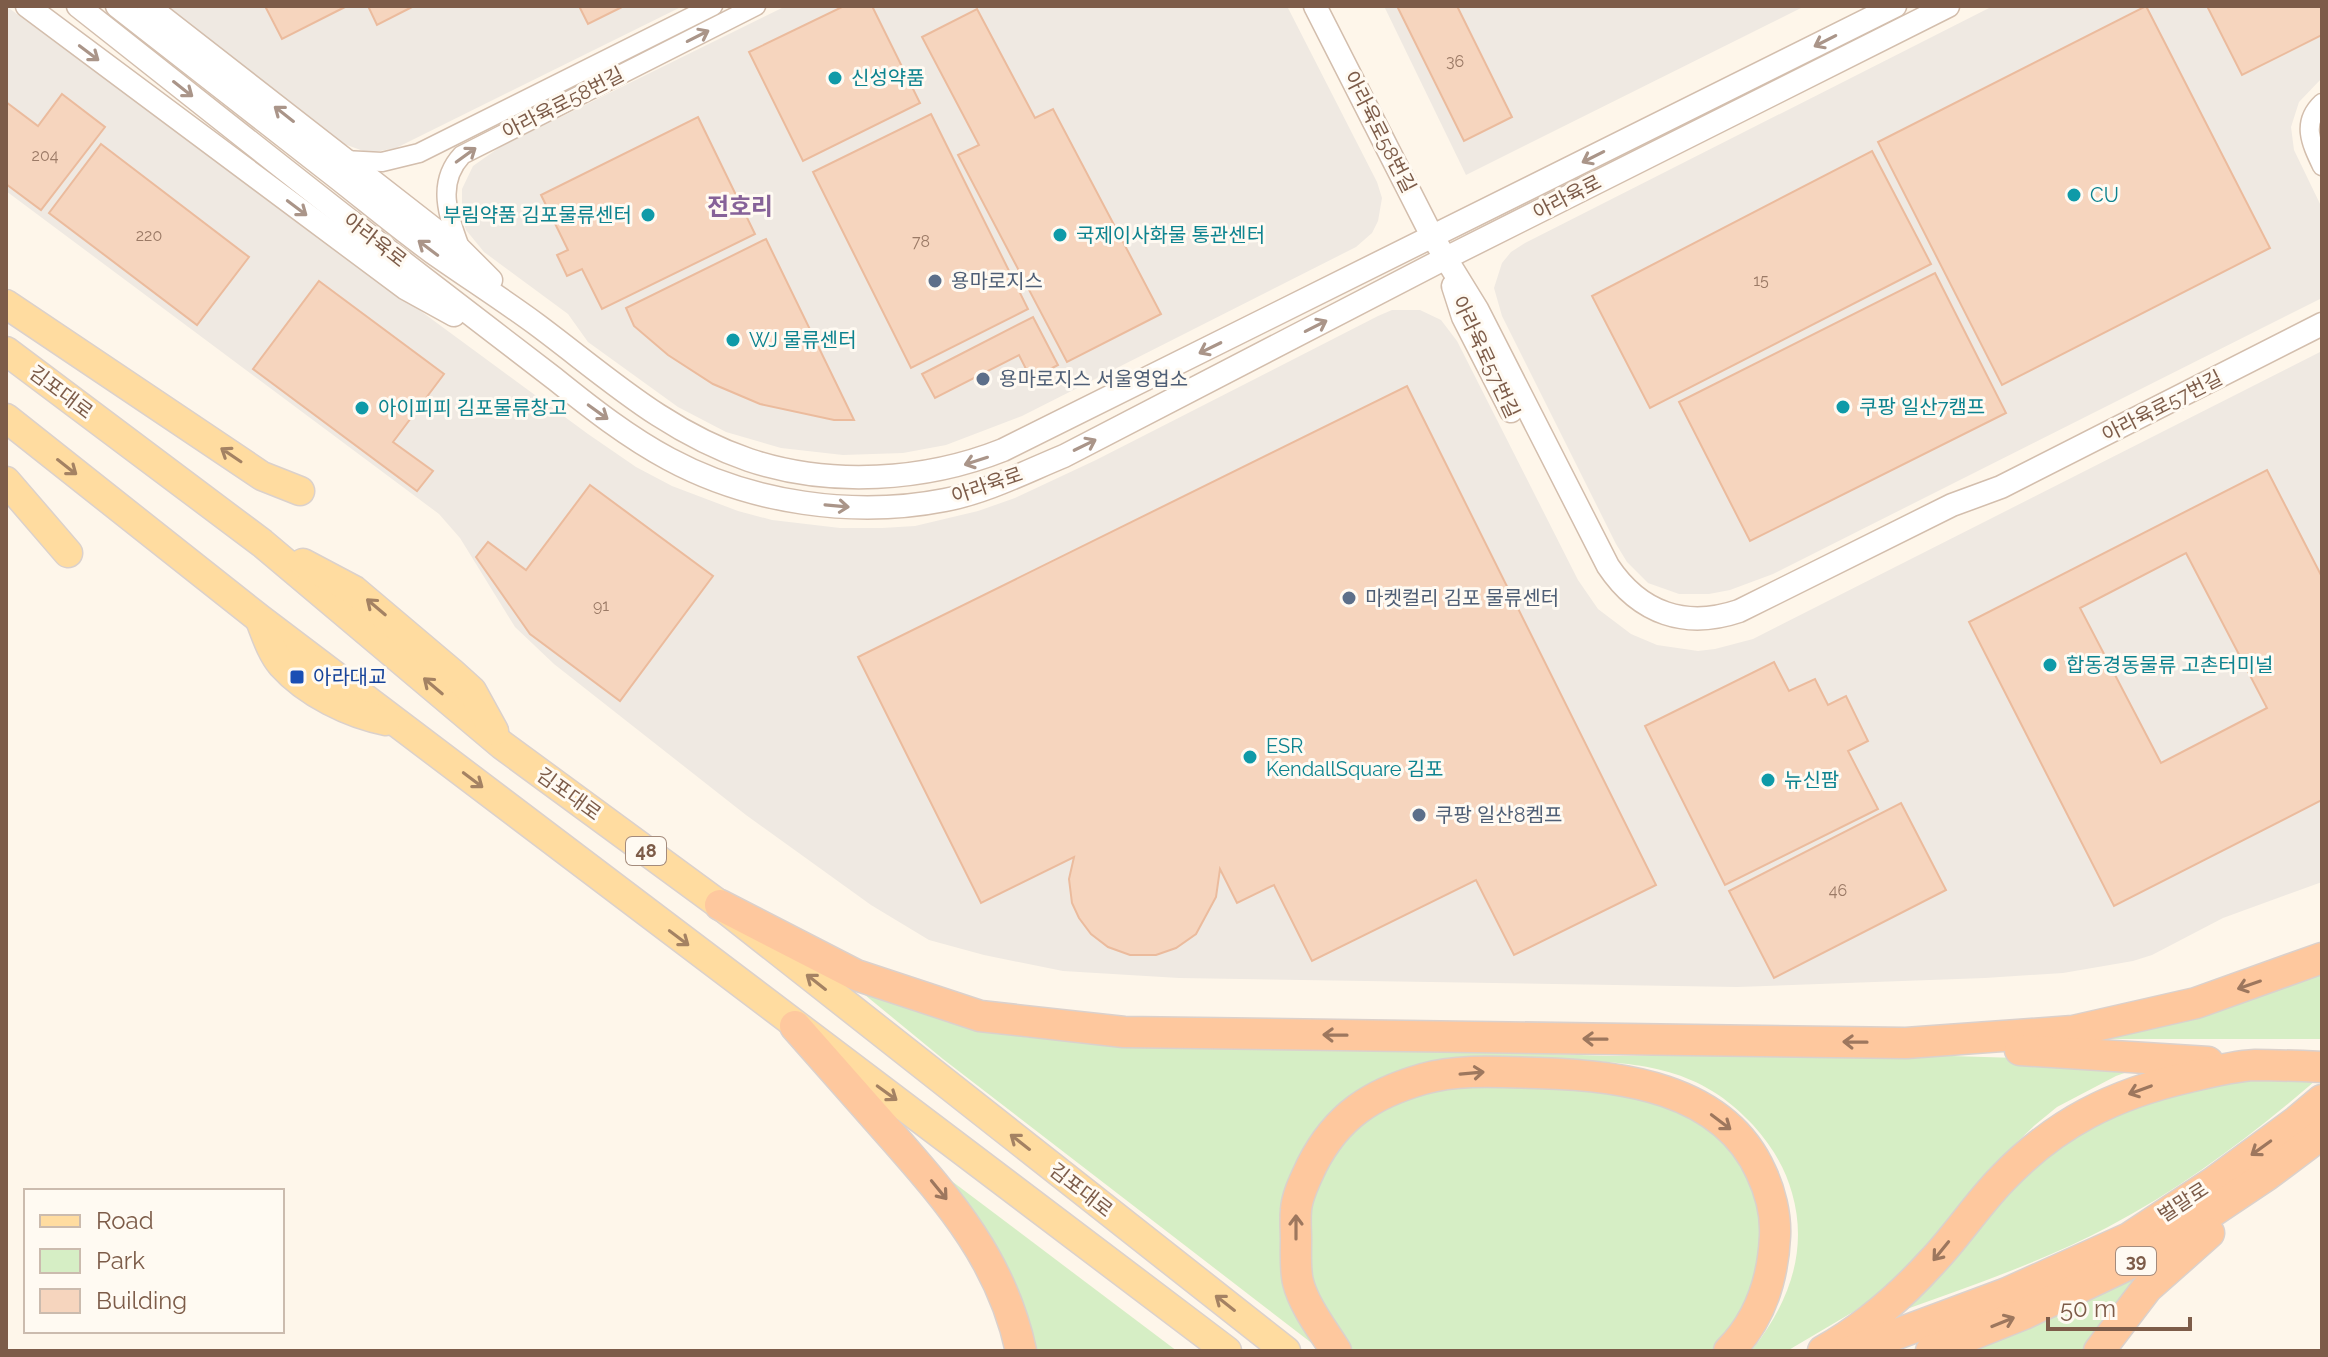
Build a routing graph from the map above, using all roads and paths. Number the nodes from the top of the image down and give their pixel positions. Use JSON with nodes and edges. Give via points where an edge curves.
{"nodes":[{"id":1,"x":27,"y":6,"type":"edge"},
{"id":2,"x":78,"y":6,"type":"edge"},
{"id":3,"x":117,"y":6,"type":"edge"},
{"id":4,"x":148,"y":6,"type":"edge"},
{"id":5,"x":713,"y":6,"type":"edge"},
{"id":6,"x":756,"y":6,"type":"edge"},
{"id":7,"x":1315,"y":6,"type":"edge"},
{"id":8,"x":1895,"y":6,"type":"edge"},
{"id":9,"x":1948,"y":6,"type":"edge"},
{"id":10,"x":2322,"y":103,"type":"edge"},
{"id":11,"x":342,"y":160,"type":"junction"},
{"id":12,"x":2322,"y":166,"type":"edge"},
{"id":13,"x":1432,"y":236,"type":"junction"},
{"id":14,"x":461,"y":250,"type":"junction"},
{"id":15,"x":1444,"y":259,"type":"junction"},
{"id":16,"x":6,"y":304,"type":"edge"},
{"id":17,"x":2322,"y":324,"type":"edge"},
{"id":18,"x":537,"y":325,"type":"junction"},
{"id":19,"x":514,"y":348,"type":"junction"},
{"id":20,"x":6,"y":351,"type":"edge"},
{"id":21,"x":6,"y":418,"type":"edge"},
{"id":22,"x":6,"y":481,"type":"edge"},
{"id":23,"x":300,"y":491,"type":"dead end"},
{"id":24,"x":68,"y":553,"type":"dead end"},
{"id":25,"x":720,"y":905,"type":"junction"},
{"id":26,"x":2322,"y":958,"type":"edge"},
{"id":27,"x":795,"y":1026,"type":"junction"},
{"id":28,"x":1906,"y":1043,"type":"junction"},
{"id":29,"x":2262,"y":1066,"type":"junction"},
{"id":30,"x":2322,"y":1067,"type":"edge"},
{"id":31,"x":2322,"y":1100,"type":"edge"},
{"id":32,"x":2322,"y":1134,"type":"edge"},
{"id":33,"x":2288,"y":1160,"type":"junction"},
{"id":34,"x":1021,"y":1351,"type":"edge"},
{"id":35,"x":1227,"y":1351,"type":"edge"},
{"id":36,"x":1286,"y":1351,"type":"edge"},
{"id":37,"x":1336,"y":1351,"type":"edge"},
{"id":38,"x":1729,"y":1351,"type":"edge"},
{"id":39,"x":1823,"y":1351,"type":"edge"},
{"id":40,"x":1851,"y":1351,"type":"edge"},
{"id":41,"x":1931,"y":1351,"type":"edge"},
{"id":42,"x":2099,"y":1351,"type":"edge"}],
"edges":[{"from":1,"to":19,"type":"street","one_way":true,"via":[[405,288]]},
{"from":2,"to":19,"type":"street","name":"아라육로","one_way":true},
{"from":18,"to":3,"type":"street","name":"아라육로","one_way":true,"via":[[430,250]]},
{"from":11,"to":4,"type":"street","one_way":true},
{"from":5,"to":11,"type":"street","via":[[419,153],[382,162]]},
{"from":14,"to":6,"type":"street","name":"아라육로58번길","one_way":true,"via":[[445,197],[448,176],[462,155]]},
{"from":7,"to":13,"type":"street","name":"아라육로58번길"},
{"from":8,"to":13,"type":"street","name":"아라육로","one_way":true},
{"from":9,"to":15,"type":"street","name":"아라육로"},
{"from":10,"to":12,"type":"street","via":[[2308,128]]},
{"from":11,"to":14,"type":"street"},
{"from":13,"to":15,"type":"street","name":"아라육로58번길"},
{"from":13,"to":18,"type":"street","name":"아라육로","one_way":true,"via":[[1003,450],[962,465],[908,474],[815,473],[722,449],[671,425]]},
{"from":14,"to":18,"type":"street"},
{"from":15,"to":17,"type":"street","name":"아라육로57번길","via":[[1463,317],[1599,576],[1624,606],[1678,631],[1710,633],[1753,620]]},
{"from":19,"to":15,"type":"street","name":"아라육로","one_way":true,"via":[[625,432],[706,476],[794,500],[889,507],[974,493],[1064,456]]},
{"from":23,"to":16,"type":"main road","one_way":true,"via":[[262,476]]},
{"from":25,"to":20,"type":"main road","name":"김포대로","number":"48","one_way":true,"via":[[502,745],[262,543]]},
{"from":21,"to":27,"type":"main road","name":"김포대로","number":"48","one_way":true,"via":[[260,619]]},
{"from":22,"to":24,"type":"main road"},
{"from":28,"to":25,"type":"highway","one_way":true,"via":[[1124,1032],[980,1016],[856,975]]},
{"from":36,"to":25,"type":"main road","name":"김포대로","number":"48","one_way":true},
{"from":26,"to":28,"type":"highway","one_way":true,"via":[[2196,1003],[2073,1031]]},
{"from":27,"to":34,"type":"highway","one_way":true,"via":[[973,1235],[1003,1289]]},
{"from":27,"to":35,"type":"main road","name":"김포대로","number":"48","one_way":true},
{"from":28,"to":29,"type":"highway"},
{"from":29,"to":30,"type":"highway"},
{"from":29,"to":39,"type":"highway","one_way":true,"via":[[2146,1087],[2098,1106],[2040,1142],[1891,1303]]},
{"from":31,"to":40,"type":"highway","name":"벌말로","one_way":true,"via":[[2129,1238],[2007,1293]]},
{"from":32,"to":33,"type":"highway","name":"벌말로","number":"39"},
{"from":41,"to":33,"type":"highway","name":"벌말로","number":"39","one_way":true,"via":[[2146,1256]]},
{"from":33,"to":42,"type":"highway","via":[[2147,1288]]},
{"from":37,"to":38,"type":"highway","one_way":true,"via":[[1298,1283],[1296,1208],[1306,1176],[1325,1139],[1352,1112],[1424,1079],[1476,1072],[1583,1074],[1632,1081],[1669,1092],[1730,1128],[1754,1157],[1768,1187],[1776,1227],[1773,1270],[1757,1312]]}]}
